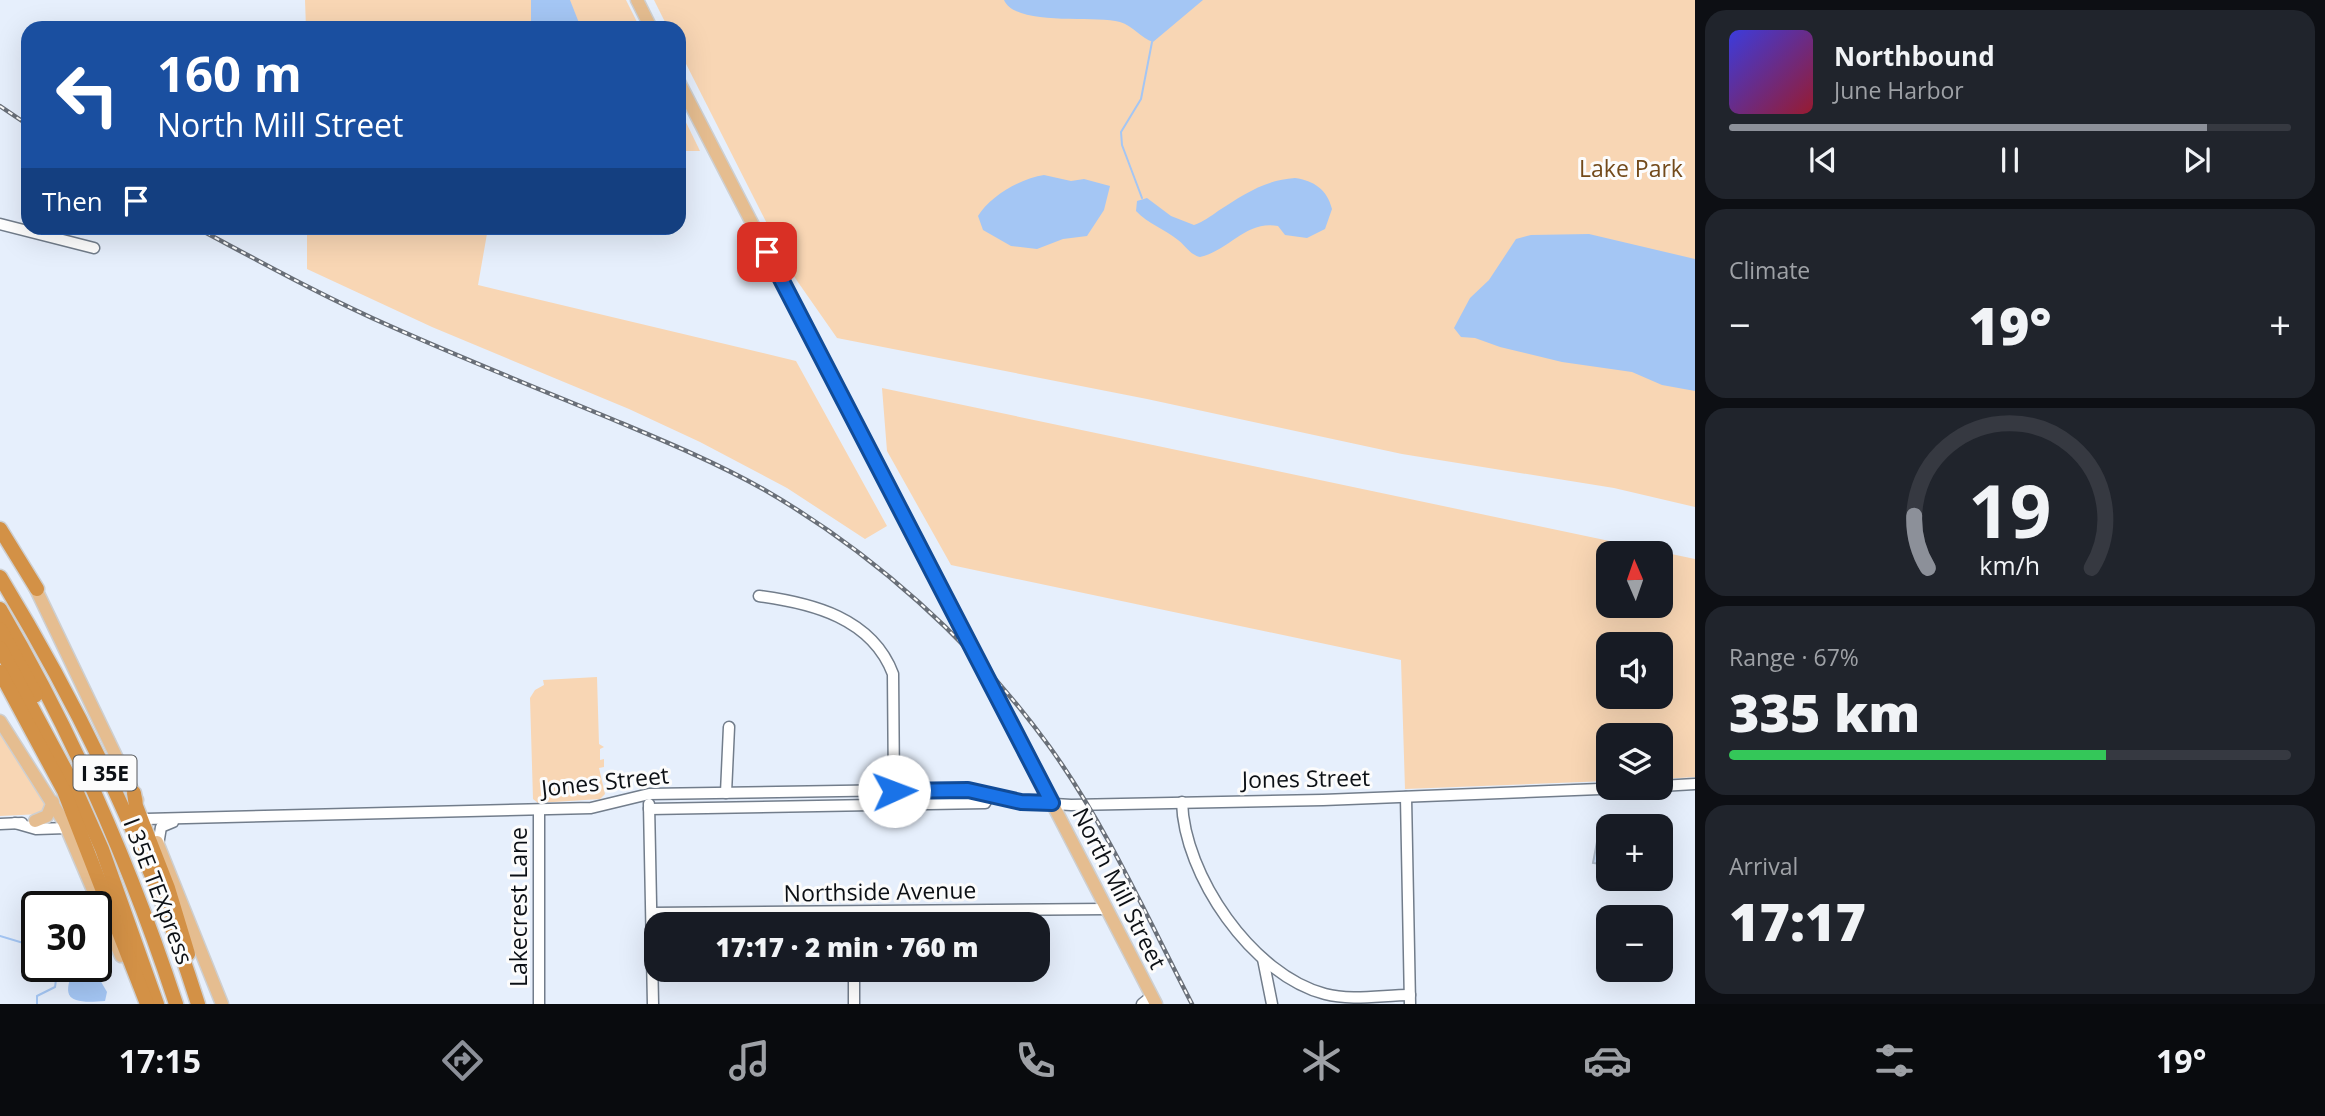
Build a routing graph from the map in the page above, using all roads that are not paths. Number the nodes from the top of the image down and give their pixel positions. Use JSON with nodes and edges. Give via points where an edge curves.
{"nodes":[{"id":1,"x":637,"y":0,"type":"edge"},
{"id":2,"x":648,"y":21,"type":"edge"},
{"id":3,"x":686,"y":96,"type":"edge"},
{"id":4,"x":0,"y":224,"type":"edge"},
{"id":5,"x":21,"y":229,"type":"edge"},
{"id":6,"x":43,"y":235,"type":"edge"},
{"id":7,"x":94,"y":248,"type":"dead end"},
{"id":8,"x":0,"y":518,"type":"edge"},
{"id":9,"x":0,"y":529,"type":"edge"},
{"id":10,"x":0,"y":576,"type":"edge"},
{"id":11,"x":37,"y":589,"type":"junction"},
{"id":12,"x":759,"y":596,"type":"dead end"},
{"id":13,"x":0,"y":610,"type":"edge"},
{"id":14,"x":0,"y":629,"type":"edge"},
{"id":15,"x":0,"y":648,"type":"edge"},
{"id":16,"x":0,"y":672,"type":"edge"},
{"id":17,"x":0,"y":721,"type":"edge"},
{"id":18,"x":729,"y":727,"type":"dead end"},
{"id":19,"x":1695,"y":784,"type":"edge"},
{"id":20,"x":1673,"y":785,"type":"edge"},
{"id":21,"x":74,"y":786,"type":"junction"},
{"id":22,"x":1596,"y":789,"type":"edge"},
{"id":23,"x":894,"y":791,"type":"junction"},
{"id":24,"x":134,"y":793,"type":"junction"},
{"id":25,"x":726,"y":793,"type":"junction"},
{"id":26,"x":649,"y":794,"type":"junction"},
{"id":27,"x":990,"y":794,"type":"junction"},
{"id":28,"x":1406,"y":796,"type":"junction"},
{"id":29,"x":53,"y":802,"type":"junction"},
{"id":30,"x":1182,"y":802,"type":"junction"},
{"id":31,"x":1052,"y":803,"type":"junction"},
{"id":32,"x":649,"y":809,"type":"junction"},
{"id":33,"x":539,"y":810,"type":"junction"},
{"id":34,"x":146,"y":819,"type":"junction"},
{"id":35,"x":183,"y":820,"type":"junction"},
{"id":36,"x":36,"y":821,"type":"joint"},
{"id":37,"x":15,"y":823,"type":"junction"},
{"id":38,"x":0,"y":824,"type":"edge"},
{"id":39,"x":67,"y":828,"type":"junction"},
{"id":40,"x":158,"y":845,"type":"junction"},
{"id":41,"x":1107,"y":909,"type":"junction"},
{"id":42,"x":652,"y":912,"type":"edge"},
{"id":43,"x":1022,"y":912,"type":"edge"},
{"id":44,"x":1263,"y":958,"type":"junction"},
{"id":45,"x":190,"y":979,"type":"junction"},
{"id":46,"x":653,"y":982,"type":"edge"},
{"id":47,"x":854,"y":982,"type":"edge"},
{"id":48,"x":1410,"y":999,"type":"edge"},
{"id":49,"x":1150,"y":1001,"type":"edge"},
{"id":50,"x":141,"y":1004,"type":"edge"},
{"id":51,"x":147,"y":1004,"type":"edge"},
{"id":52,"x":157,"y":1004,"type":"edge"},
{"id":53,"x":176,"y":1004,"type":"edge"},
{"id":54,"x":198,"y":1004,"type":"edge"},
{"id":55,"x":222,"y":1004,"type":"edge"},
{"id":56,"x":540,"y":1004,"type":"edge"},
{"id":57,"x":653,"y":1004,"type":"edge"},
{"id":58,"x":854,"y":1004,"type":"edge"},
{"id":59,"x":1272,"y":1004,"type":"edge"}],
"edges":[{"from":1,"to":2,"type":"main road"},
{"from":3,"to":31,"type":"main road","name":"North Mill Street"},
{"from":4,"to":5,"type":"street"},
{"from":6,"to":7,"type":"street"},
{"from":8,"to":11,"type":"main road"},
{"from":9,"to":11,"type":"highway"},
{"from":10,"to":45,"type":"highway","number":"I 35E","via":[[100,764]]},
{"from":11,"to":24,"type":"main road"},
{"from":12,"to":23,"type":"street","via":[[834,614],[854,625],[882,653],[892,674]]},
{"from":13,"to":53,"type":"highway","name":"I 35E TEXpress","via":[[105,815]]},
{"from":14,"to":21,"type":"highway","via":[[61,743]]},
{"from":15,"to":21,"type":"highway","number":"I 35E"},
{"from":16,"to":51,"type":"highway","via":[[64,791]]},
{"from":17,"to":29,"type":"main road"},
{"from":18,"to":25,"type":"street"},
{"from":19,"to":20,"type":"street"},
{"from":21,"to":52,"type":"highway","number":"I 35E","via":[[102,849]]},
{"from":22,"to":28,"type":"street","name":"Jones Street"},
{"from":23,"to":25,"type":"street","name":"Jones Street"},
{"from":23,"to":27,"type":"street","name":"Jones Street","via":[[963,789]]},
{"from":24,"to":34,"type":"main road"},
{"from":24,"to":45,"type":"highway","via":[[188,946]]},
{"from":25,"to":26,"type":"street","name":"Jones Street"},
{"from":26,"to":32,"type":"street"},
{"from":26,"to":33,"type":"street","name":"Jones Street","via":[[591,808]]},
{"from":27,"to":31,"type":"street","name":"Jones Street"},
{"from":27,"to":32,"type":"street","name":"Jones Street","via":[[985,803]]},
{"from":28,"to":30,"type":"street","name":"Jones Street"},
{"from":28,"to":48,"type":"street"},
{"from":29,"to":36,"type":"main road","via":[[47,816]]},
{"from":29,"to":39,"type":"main road"},
{"from":30,"to":31,"type":"street","name":"Jones Street"},
{"from":30,"to":44,"type":"street","via":[[1189,842],[1222,911]]},
{"from":31,"to":41,"type":"main road","name":"North Mill Street"},
{"from":32,"to":42,"type":"street"},
{"from":33,"to":35,"type":"street","name":"Jones Street"},
{"from":33,"to":56,"type":"street","name":"Lakecrest Lane"},
{"from":34,"to":35,"type":"street","name":"Jones Street"},
{"from":34,"to":40,"type":"main road"},
{"from":35,"to":40,"type":"street","via":[[161,827]]},
{"from":36,"to":37,"type":"street"},
{"from":37,"to":38,"type":"street"},
{"from":37,"to":39,"type":"street","via":[[36,829]]},
{"from":39,"to":50,"type":"main road"},
{"from":40,"to":55,"type":"main road"},
{"from":41,"to":43,"type":"street","name":"Northside Avenue"},
{"from":41,"to":49,"type":"main road","name":"North Mill Street"},
{"from":44,"to":48,"type":"street","via":[[1293,980],[1326,994]]},
{"from":44,"to":59,"type":"street"},
{"from":45,"to":54,"type":"highway","number":"I 35E"},
{"from":46,"to":57,"type":"street"},
{"from":47,"to":58,"type":"street"}]}
